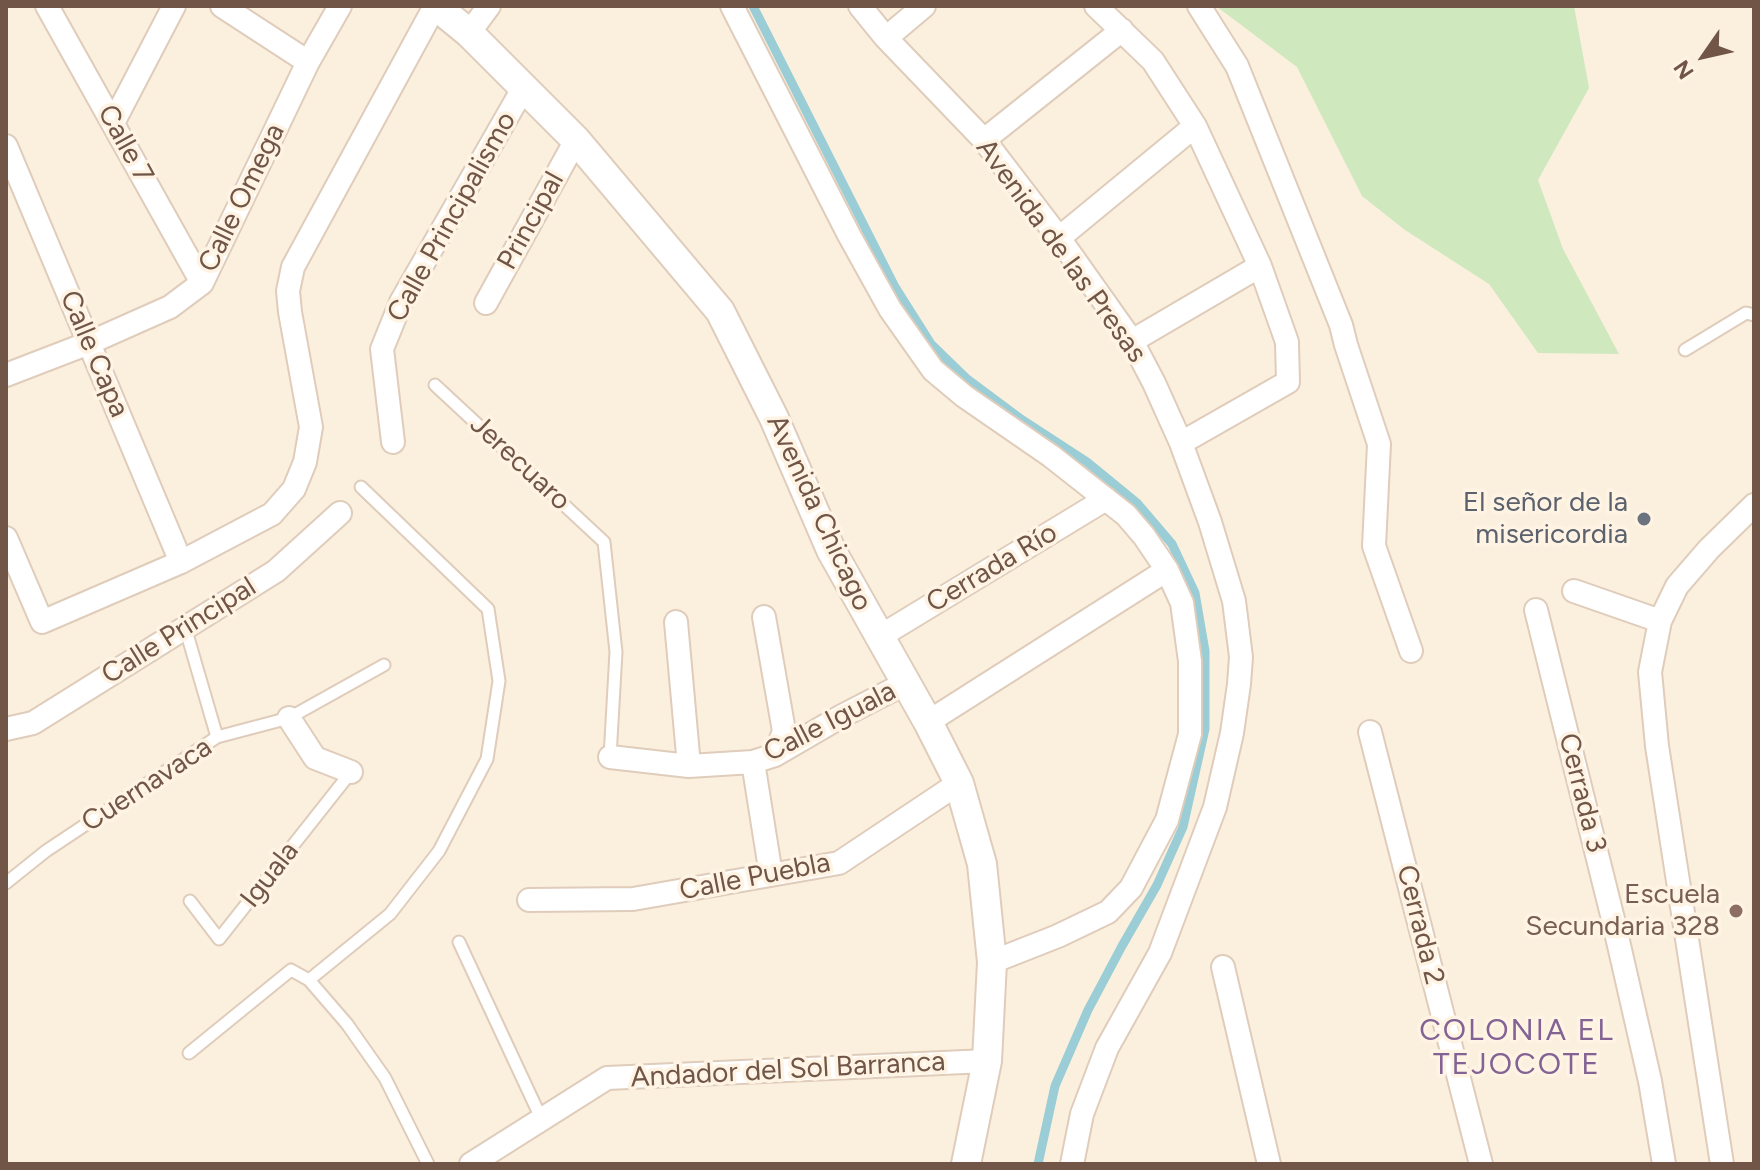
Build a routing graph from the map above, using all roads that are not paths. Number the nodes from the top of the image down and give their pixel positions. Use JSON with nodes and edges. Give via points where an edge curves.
{"nodes":[{"id":1,"x":47,"y":6,"type":"edge"},
{"id":2,"x":174,"y":6,"type":"edge"},
{"id":3,"x":222,"y":6,"type":"edge"},
{"id":4,"x":340,"y":6,"type":"edge"},
{"id":5,"x":436,"y":6,"type":"edge"},
{"id":6,"x":489,"y":6,"type":"edge"},
{"id":7,"x":732,"y":6,"type":"edge"},
{"id":8,"x":860,"y":6,"type":"edge"},
{"id":9,"x":924,"y":6,"type":"edge"},
{"id":10,"x":1096,"y":6,"type":"edge"},
{"id":11,"x":1199,"y":6,"type":"edge"},
{"id":12,"x":1122,"y":30,"type":"junction"},
{"id":13,"x":469,"y":33,"type":"junction"},
{"id":14,"x":886,"y":38,"type":"junction"},
{"id":15,"x":308,"y":62,"type":"junction"},
{"id":16,"x":524,"y":87,"type":"junction"},
{"id":17,"x":113,"y":123,"type":"junction"},
{"id":18,"x":1195,"y":126,"type":"junction"},
{"id":19,"x":576,"y":140,"type":"junction"},
{"id":20,"x":984,"y":140,"type":"junction"},
{"id":21,"x":6,"y":146,"type":"edge"},
{"id":22,"x":1059,"y":238,"type":"junction"},
{"id":23,"x":1260,"y":266,"type":"junction"},
{"id":24,"x":202,"y":283,"type":"junction"},
{"id":25,"x":486,"y":303,"type":"dead end"},
{"id":26,"x":1754,"y":315,"type":"edge"},
{"id":27,"x":1132,"y":341,"type":"junction"},
{"id":28,"x":89,"y":343,"type":"junction"},
{"id":29,"x":1685,"y":350,"type":"dead end"},
{"id":30,"x":6,"y":375,"type":"edge"},
{"id":31,"x":435,"y":385,"type":"dead end"},
{"id":32,"x":393,"y":442,"type":"dead end"},
{"id":33,"x":1181,"y":443,"type":"junction"},
{"id":34,"x":361,"y":487,"type":"dead end"},
{"id":35,"x":1106,"y":499,"type":"junction"},
{"id":36,"x":1754,"y":505,"type":"edge"},
{"id":37,"x":340,"y":513,"type":"dead end"},
{"id":38,"x":6,"y":538,"type":"edge"},
{"id":39,"x":181,"y":562,"type":"junction"},
{"id":40,"x":1167,"y":570,"type":"junction"},
{"id":41,"x":1574,"y":591,"type":"dead end"},
{"id":42,"x":1536,"y":610,"type":"dead end"},
{"id":43,"x":764,"y":617,"type":"dead end"},
{"id":44,"x":1660,"y":621,"type":"junction"},
{"id":45,"x":676,"y":622,"type":"dead end"},
{"id":46,"x":185,"y":627,"type":"junction"},
{"id":47,"x":879,"y":637,"type":"junction"},
{"id":48,"x":1411,"y":651,"type":"dead end"},
{"id":49,"x":384,"y":665,"type":"dead end"},
{"id":50,"x":906,"y":683,"type":"junction"},
{"id":51,"x":289,"y":718,"type":"junction"},
{"id":52,"x":928,"y":722,"type":"junction"},
{"id":53,"x":6,"y":729,"type":"edge"},
{"id":54,"x":1370,"y":732,"type":"dead end"},
{"id":55,"x":217,"y":737,"type":"junction"},
{"id":56,"x":775,"y":755,"type":"junction"},
{"id":57,"x":610,"y":757,"type":"joint"},
{"id":58,"x":753,"y":762,"type":"junction"},
{"id":59,"x":689,"y":766,"type":"junction"},
{"id":60,"x":351,"y":772,"type":"joint"},
{"id":61,"x":959,"y":783,"type":"junction"},
{"id":62,"x":771,"y":875,"type":"junction"},
{"id":63,"x":6,"y":883,"type":"edge"},
{"id":64,"x":529,"y":900,"type":"dead end"},
{"id":65,"x":190,"y":901,"type":"dead end"},
{"id":66,"x":459,"y":942,"type":"dead end"},
{"id":67,"x":992,"y":962,"type":"junction"},
{"id":68,"x":1223,"y":967,"type":"dead end"},
{"id":69,"x":309,"y":980,"type":"junction"},
{"id":70,"x":189,"y":1053,"type":"dead end"},
{"id":71,"x":987,"y":1061,"type":"junction"},
{"id":72,"x":541,"y":1118,"type":"junction"},
{"id":73,"x":428,"y":1164,"type":"edge"},
{"id":74,"x":471,"y":1164,"type":"edge"},
{"id":75,"x":966,"y":1164,"type":"edge"},
{"id":76,"x":1072,"y":1164,"type":"edge"},
{"id":77,"x":1269,"y":1164,"type":"edge"},
{"id":78,"x":1481,"y":1164,"type":"edge"},
{"id":79,"x":1664,"y":1164,"type":"edge"},
{"id":80,"x":1722,"y":1164,"type":"edge"}],
"edges":[{"from":1,"to":17,"type":"street","name":"Calle 7"},
{"from":2,"to":17,"type":"street"},
{"from":3,"to":15,"type":"street"},
{"from":4,"to":15,"type":"street","name":"Calle Omega"},
{"from":5,"to":13,"type":"street","name":"Avenida Chicago"},
{"from":5,"to":39,"type":"street","via":[[293,267],[290,312],[311,427],[294,489],[272,514]]},
{"from":6,"to":13,"type":"street"},
{"from":7,"to":35,"type":"street","via":[[849,235],[890,309],[933,370]]},
{"from":8,"to":14,"type":"street","name":"Avenida de las Presas"},
{"from":9,"to":14,"type":"street"},
{"from":10,"to":12,"type":"street"},
{"from":11,"to":48,"type":"street","via":[[1237,66],[1341,325],[1379,444],[1374,546]]},
{"from":12,"to":18,"type":"street","via":[[1153,61]]},
{"from":12,"to":20,"type":"street"},
{"from":13,"to":16,"type":"street","name":"Avenida Chicago"},
{"from":14,"to":20,"type":"street","name":"Avenida de las Presas"},
{"from":15,"to":24,"type":"street","name":"Calle Omega"},
{"from":16,"to":19,"type":"street","name":"Avenida Chicago"},
{"from":16,"to":32,"type":"street","name":"Calle Principalismo","via":[[401,302],[382,349]]},
{"from":17,"to":24,"type":"street","name":"Calle 7"},
{"from":18,"to":22,"type":"street"},
{"from":18,"to":23,"type":"street"},
{"from":19,"to":25,"type":"street","name":"Principal"},
{"from":19,"to":47,"type":"street","name":"Avenida Chicago","via":[[720,311],[831,550]]},
{"from":20,"to":22,"type":"street","name":"Avenida de las Presas"},
{"from":21,"to":28,"type":"street","name":"Calle Capa"},
{"from":22,"to":27,"type":"street","name":"Avenida de las Presas"},
{"from":23,"to":27,"type":"street"},
{"from":23,"to":33,"type":"street","via":[[1287,342],[1288,382]]},
{"from":24,"to":28,"type":"street","name":"Calle Omega","via":[[170,307]]},
{"from":26,"to":29,"type":"lane","via":[[1746,313]]},
{"from":27,"to":33,"type":"street","name":"Avenida de las Presas"},
{"from":28,"to":30,"type":"street","name":"Calle Omega"},
{"from":28,"to":39,"type":"street","name":"Calle Capa"},
{"from":31,"to":57,"type":"lane","name":"Jerecuaro","via":[[604,542],[616,652]]},
{"from":33,"to":76,"type":"street","name":"Avenida de las Presas","via":[[1234,601],[1241,657],[1232,733],[1215,807],[1160,953],[1107,1048],[1082,1114]]},
{"from":34,"to":69,"type":"lane","via":[[488,609],[499,681],[487,759],[439,851],[390,914]]},
{"from":35,"to":40,"type":"street","via":[[1126,515]]},
{"from":35,"to":47,"type":"street","name":"Cerrada Río"},
{"from":36,"to":44,"type":"street","via":[[1677,586]]},
{"from":37,"to":46,"type":"street","name":"Calle Principal","via":[[276,571]]},
{"from":38,"to":39,"type":"street","via":[[42,622]]},
{"from":40,"to":52,"type":"street","name":"Calle Iguala"},
{"from":40,"to":67,"type":"street","via":[[1182,603],[1190,661],[1190,734],[1167,820],[1131,888],[1108,912]]},
{"from":41,"to":44,"type":"street"},
{"from":42,"to":79,"type":"street","name":"Cerrada 3","via":[[1613,919]]},
{"from":43,"to":56,"type":"street","via":[[784,731]]},
{"from":44,"to":80,"type":"street","via":[[1650,672],[1657,746]]},
{"from":45,"to":59,"type":"street"},
{"from":46,"to":53,"type":"street","name":"Calle Principal","via":[[33,723]]},
{"from":46,"to":55,"type":"lane"},
{"from":47,"to":50,"type":"street","name":"Avenida Chicago"},
{"from":49,"to":51,"type":"lane","name":"Cuernavaca"},
{"from":50,"to":52,"type":"street","name":"Avenida Chicago"},
{"from":50,"to":56,"type":"street","name":"Calle Iguala"},
{"from":51,"to":55,"type":"lane","name":"Cuernavaca"},
{"from":51,"to":60,"type":"street","via":[[315,758]]},
{"from":52,"to":61,"type":"street","name":"Avenida Chicago"},
{"from":54,"to":78,"type":"street","name":"Cerrada 2"},
{"from":55,"to":63,"type":"lane","name":"Cuernavaca"},
{"from":56,"to":58,"type":"street","name":"Calle Iguala"},
{"from":57,"to":59,"type":"street","name":"Calle Iguala"},
{"from":58,"to":59,"type":"street","name":"Calle Iguala"},
{"from":58,"to":62,"type":"street"},
{"from":60,"to":65,"type":"lane","name":"Iguala","via":[[219,939]]},
{"from":61,"to":62,"type":"street","name":"Calle Puebla","via":[[839,863]]},
{"from":61,"to":67,"type":"street","name":"Avenida Chicago","via":[[982,864]]},
{"from":62,"to":64,"type":"street","name":"Calle Puebla","via":[[633,899]]},
{"from":66,"to":72,"type":"lane"},
{"from":67,"to":71,"type":"street","name":"Avenida Chicago"},
{"from":68,"to":77,"type":"street"},
{"from":69,"to":70,"type":"lane","via":[[291,970]]},
{"from":69,"to":73,"type":"lane","via":[[385,1078]]},
{"from":71,"to":72,"type":"street","name":"Andador del Sol Barranca","via":[[607,1078]]},
{"from":71,"to":75,"type":"street","name":"Avenida Chicago"},
{"from":72,"to":74,"type":"street","name":"Andador del Sol Barranca"}]}
